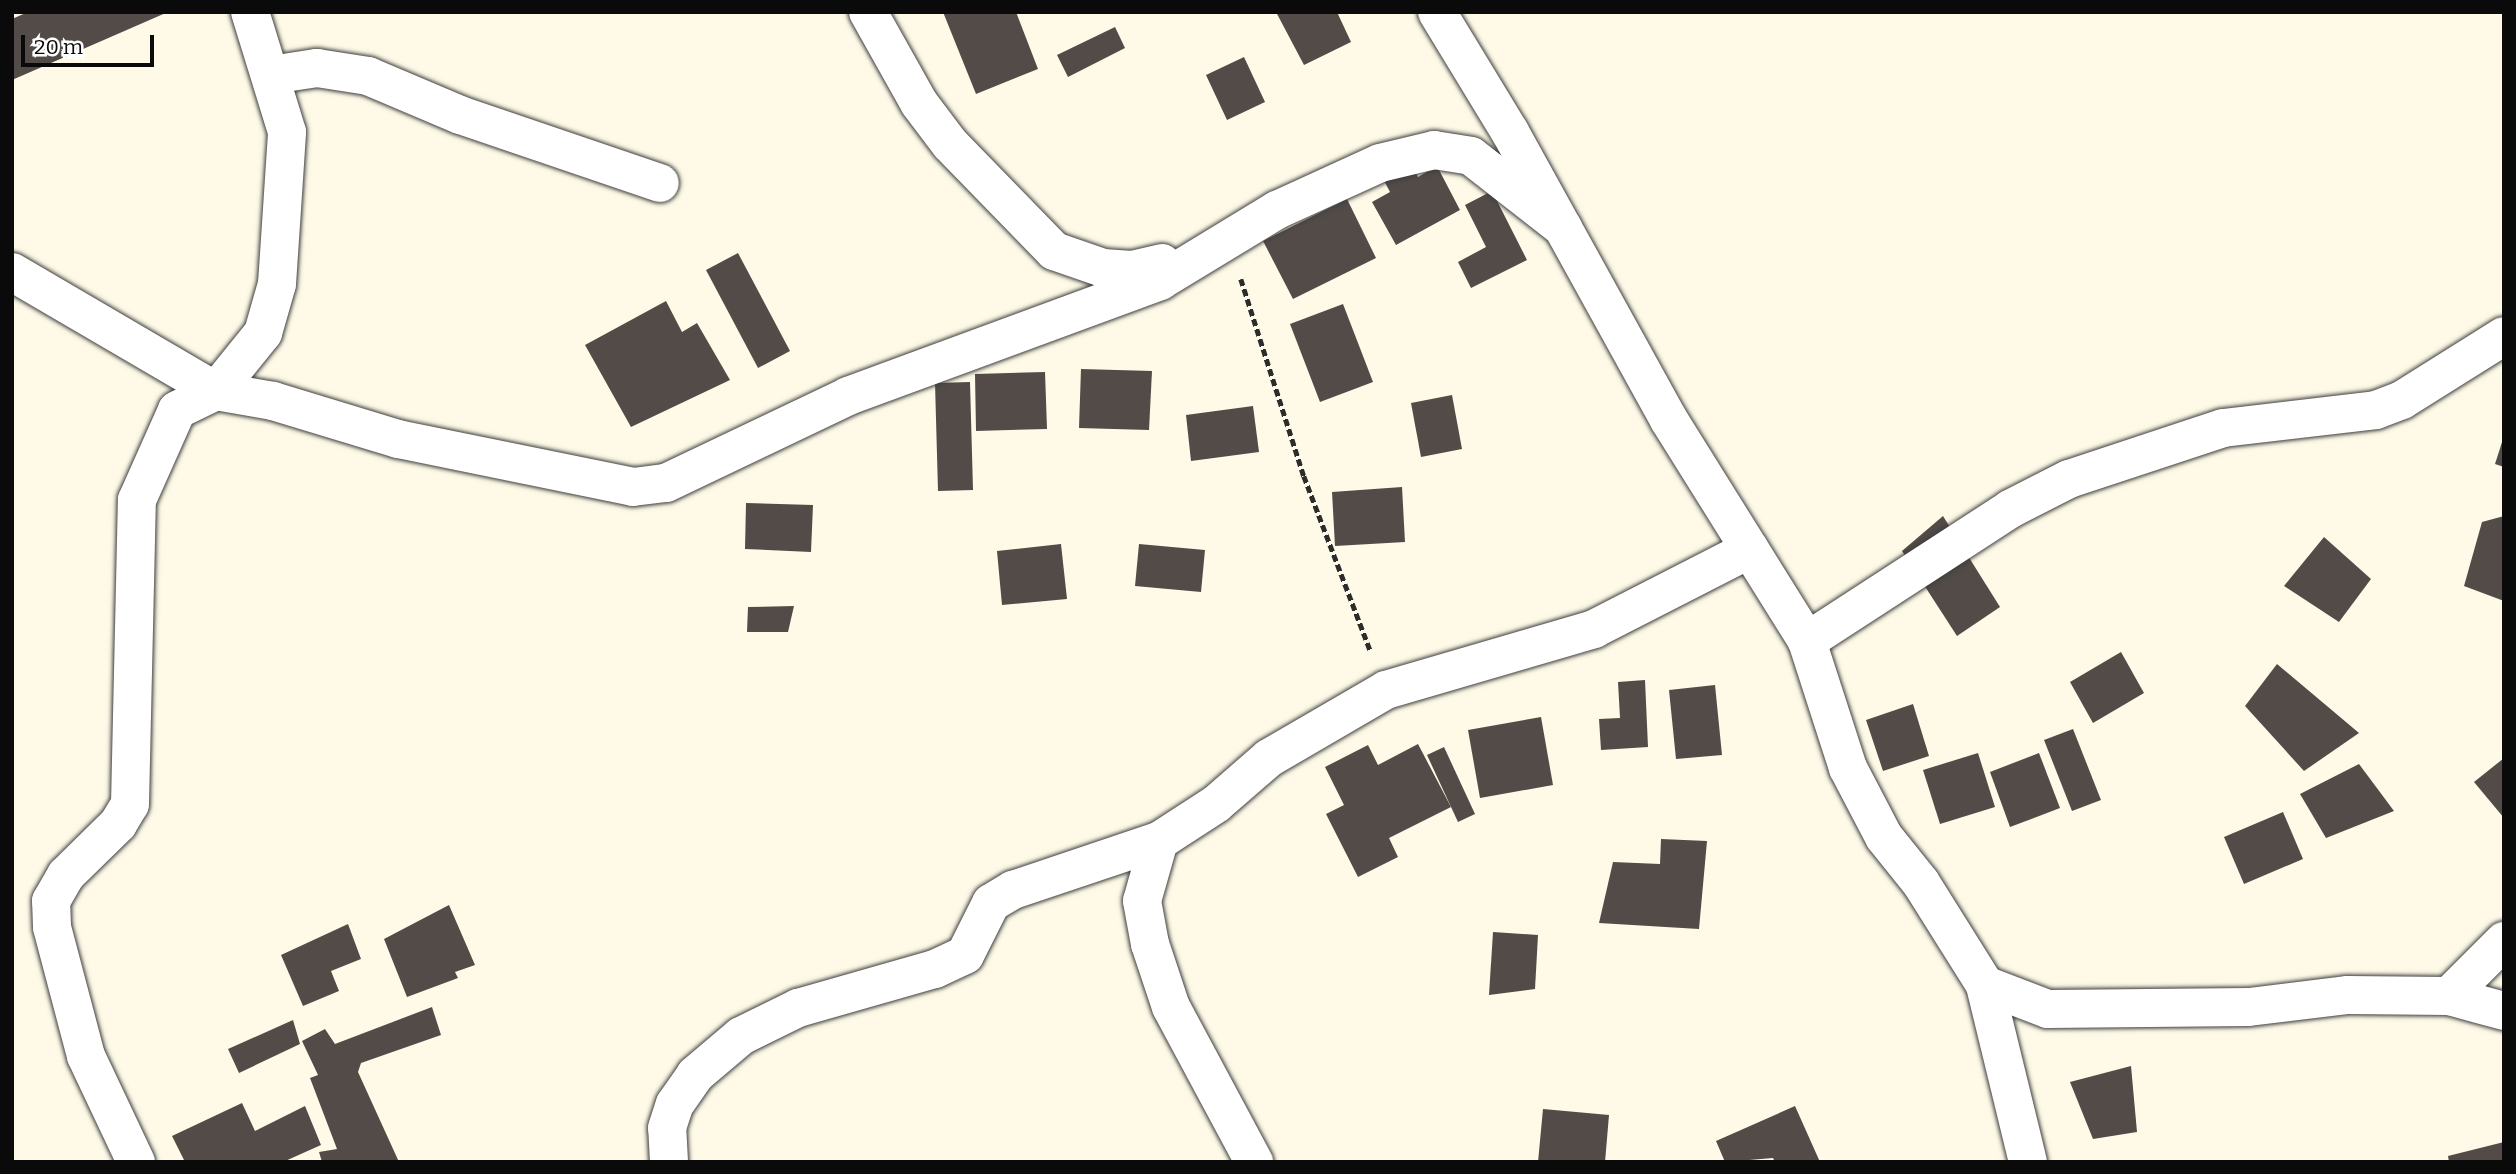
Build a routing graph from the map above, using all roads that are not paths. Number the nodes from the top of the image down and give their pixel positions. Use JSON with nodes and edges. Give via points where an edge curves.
{"nodes":[{"id":1,"x":250,"y":12,"type":"edge"},
{"id":2,"x":868,"y":12,"type":"edge"},
{"id":3,"x":1437,"y":12,"type":"edge"},
{"id":4,"x":271,"y":75,"type":"junction"},
{"id":5,"x":660,"y":183,"type":"dead end"},
{"id":6,"x":1563,"y":228,"type":"junction"},
{"id":7,"x":1199,"y":255,"type":"junction"},
{"id":8,"x":12,"y":272,"type":"edge"},
{"id":9,"x":2504,"y":336,"type":"edge"},
{"id":10,"x":216,"y":391,"type":"junction"},
{"id":11,"x":1750,"y":549,"type":"junction"},
{"id":12,"x":1807,"y":641,"type":"junction"},
{"id":13,"x":1159,"y":841,"type":"junction"},
{"id":14,"x":2504,"y":941,"type":"edge"},
{"id":15,"x":1985,"y":985,"type":"junction"},
{"id":16,"x":2449,"y":996,"type":"junction"},
{"id":17,"x":2504,"y":1011,"type":"edge"},
{"id":18,"x":136,"y":1162,"type":"edge"},
{"id":19,"x":669,"y":1162,"type":"edge"},
{"id":20,"x":1254,"y":1162,"type":"edge"},
{"id":21,"x":2028,"y":1162,"type":"edge"}],
"edges":[{"from":1,"to":4,"type":"street"},
{"from":2,"to":7,"type":"street","via":[[919,103],[950,145],[1054,251],[1103,268],[1132,270]]},
{"from":3,"to":6,"type":"street"},
{"from":4,"to":5,"type":"street","via":[[317,68],[368,76],[460,114]]},
{"from":4,"to":10,"type":"street","via":[[287,132],[277,284],[264,333]]},
{"from":6,"to":7,"type":"street","via":[[1471,156],[1434,150],[1380,163],[1325,186]]},
{"from":6,"to":11,"type":"street","via":[[1669,420]]},
{"from":7,"to":10,"type":"street","via":[[1160,281],[848,396],[666,483],[633,487],[398,439],[272,401]]},
{"from":8,"to":10,"type":"street"},
{"from":9,"to":12,"type":"street","via":[[2402,400],[2376,410],[2223,428],[2069,479],[2010,509]]},
{"from":10,"to":18,"type":"street","via":[[177,410],[137,500],[130,804],[118,824],[66,875],[51,901],[52,927],[86,1056]]},
{"from":11,"to":12,"type":"street"},
{"from":11,"to":13,"type":"street","via":[[1594,629],[1386,691],[1269,758],[1216,804]]},
{"from":12,"to":15,"type":"street","via":[[1848,768],[1884,837],[1921,883]]},
{"from":13,"to":19,"type":"street","via":[[1013,890],[991,902],[965,955],[935,969],[799,1008],[741,1036],[695,1075],[675,1104],[667,1128]]},
{"from":13,"to":20,"type":"street","via":[[1142,901],[1150,944],[1171,1007]]},
{"from":14,"to":16,"type":"street"},
{"from":15,"to":16,"type":"street","via":[[2048,1009],[2249,1007],[2348,995]]},
{"from":15,"to":21,"type":"street"},
{"from":16,"to":17,"type":"street"}]}
